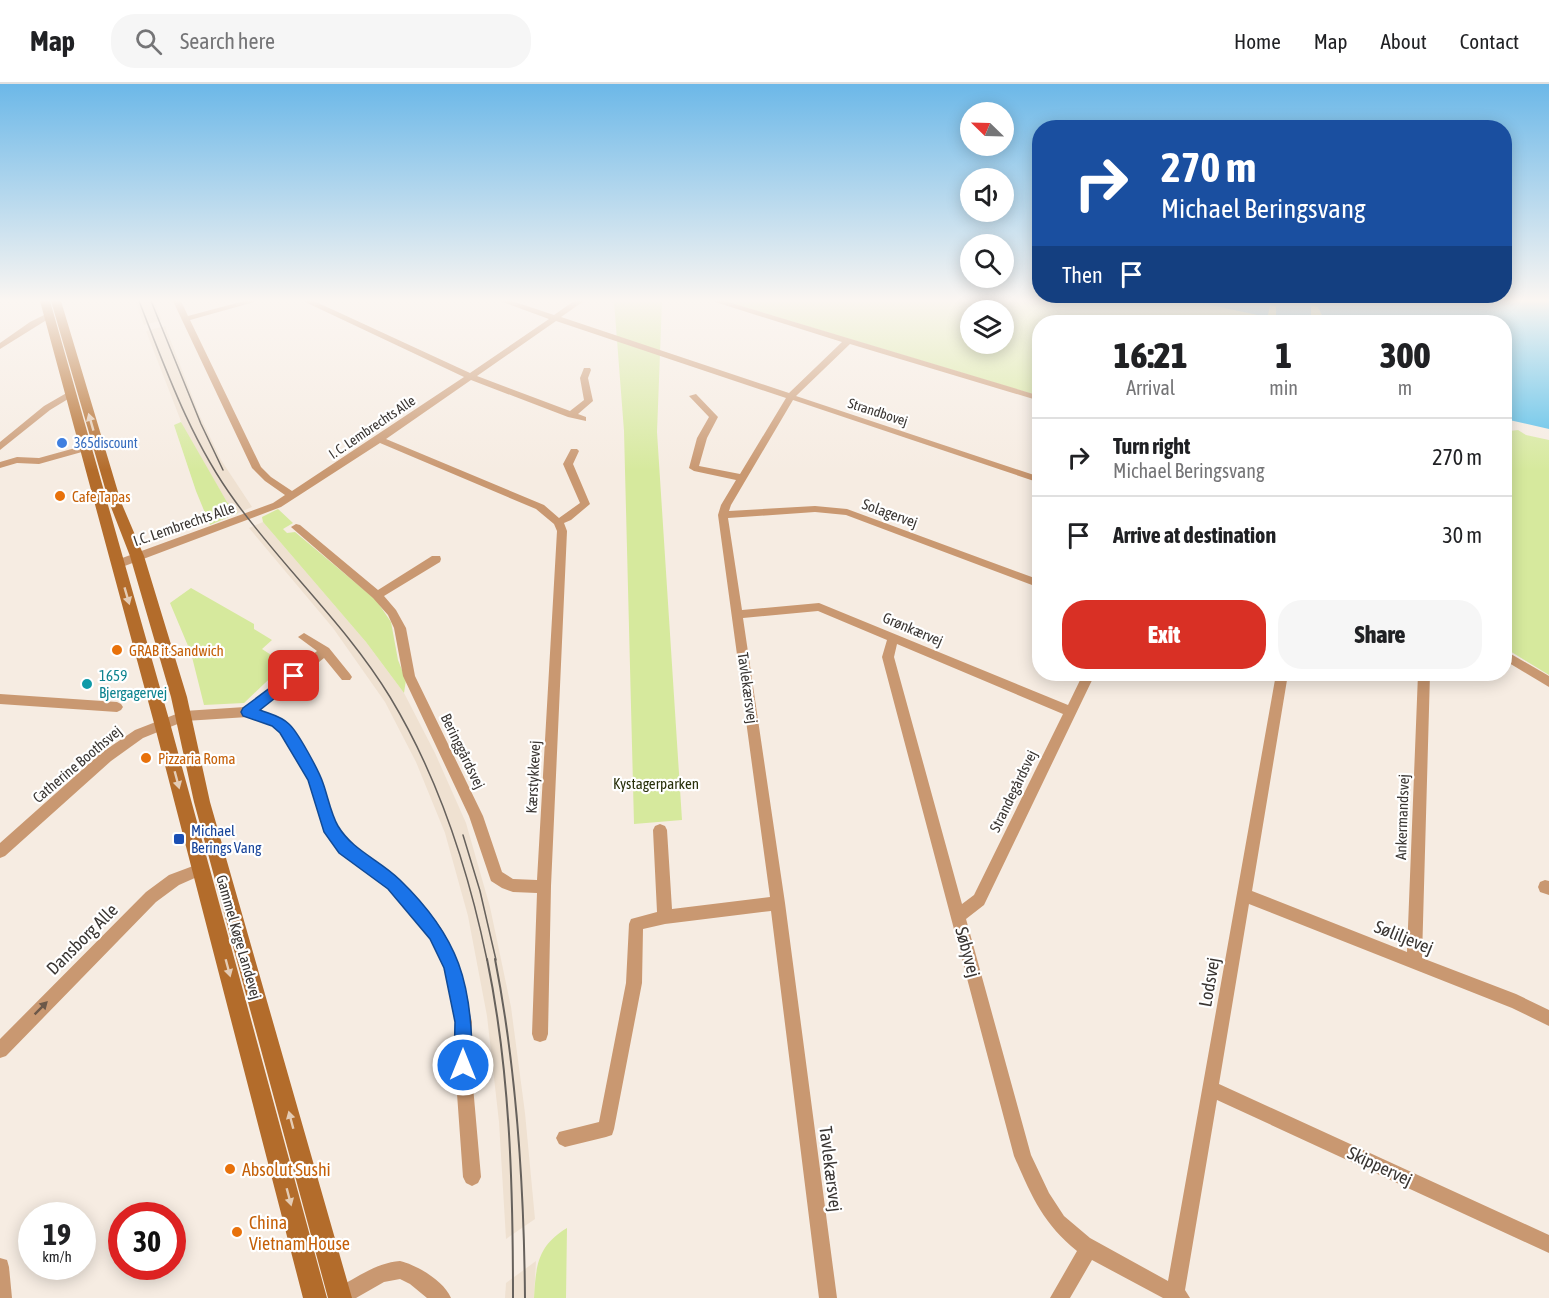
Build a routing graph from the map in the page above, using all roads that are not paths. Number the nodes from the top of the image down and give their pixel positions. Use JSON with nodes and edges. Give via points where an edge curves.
{"nodes":[{"id":1,"x":60,"y":358,"type":"edge"},
{"id":2,"x":72,"y":358,"type":"edge"},
{"id":3,"x":204,"y":358,"type":"edge"},
{"id":4,"x":430,"y":358,"type":"edge"},
{"id":5,"x":500,"y":358,"type":"edge"},
{"id":6,"x":672,"y":358,"type":"edge"},
{"id":7,"x":831,"y":358,"type":"edge"},
{"id":8,"x":903,"y":358,"type":"edge"},
{"id":9,"x":587,"y":370,"type":"dead end"},
{"id":10,"x":472,"y":377,"type":"junction"},
{"id":11,"x":693,"y":396,"type":"dead end"},
{"id":12,"x":790,"y":397,"type":"junction"},
{"id":13,"x":1032,"y":397,"type":"edge"},
{"id":14,"x":72,"y":399,"type":"junction"},
{"id":15,"x":571,"y":415,"type":"junction"},
{"id":16,"x":583,"y":419,"type":"dead end"},
{"id":17,"x":379,"y":439,"type":"junction"},
{"id":18,"x":0,"y":447,"type":"edge"},
{"id":19,"x":86,"y":448,"type":"junction"},
{"id":20,"x":574,"y":451,"type":"dead end"},
{"id":21,"x":0,"y":465,"type":"edge"},
{"id":22,"x":1032,"y":477,"type":"edge"},
{"id":23,"x":742,"y":478,"type":"junction"},
{"id":24,"x":293,"y":496,"type":"junction"},
{"id":25,"x":260,"y":513,"type":"joint"},
{"id":26,"x":723,"y":515,"type":"junction"},
{"id":27,"x":558,"y":522,"type":"junction"},
{"id":28,"x":296,"y":527,"type":"dead end"},
{"id":29,"x":137,"y":556,"type":"junction"},
{"id":30,"x":436,"y":560,"type":"dead end"},
{"id":31,"x":118,"y":564,"type":"junction"},
{"id":32,"x":1032,"y":581,"type":"edge"},
{"id":33,"x":377,"y":595,"type":"junction"},
{"id":34,"x":738,"y":614,"type":"junction"},
{"id":35,"x":304,"y":637,"type":"dead end"},
{"id":36,"x":893,"y":637,"type":"junction"},
{"id":37,"x":325,"y":651,"type":"junction"},
{"id":38,"x":1512,"y":659,"type":"edge"},
{"id":39,"x":346,"y":677,"type":"dead end"},
{"id":40,"x":1086,"y":681,"type":"edge"},
{"id":41,"x":1281,"y":681,"type":"edge"},
{"id":42,"x":1425,"y":681,"type":"edge"},
{"id":43,"x":1549,"y":682,"type":"edge"},
{"id":44,"x":0,"y":699,"type":"edge"},
{"id":45,"x":117,"y":707,"type":"dead end"},
{"id":46,"x":248,"y":712,"type":"junction"},
{"id":47,"x":1071,"y":712,"type":"junction"},
{"id":48,"x":184,"y":716,"type":"junction"},
{"id":49,"x":162,"y":723,"type":"junction"},
{"id":50,"x":660,"y":830,"type":"dead end"},
{"id":51,"x":0,"y":852,"type":"edge"},
{"id":52,"x":201,"y":869,"type":"junction"},
{"id":53,"x":544,"y":886,"type":"junction"},
{"id":54,"x":1244,"y":895,"type":"junction"},
{"id":55,"x":778,"y":903,"type":"junction"},
{"id":56,"x":958,"y":916,"type":"junction"},
{"id":57,"x":665,"y":917,"type":"junction"},
{"id":58,"x":1414,"y":962,"type":"junction"},
{"id":59,"x":1549,"y":1018,"type":"edge"},
{"id":60,"x":540,"y":1034,"type":"dead end"},
{"id":61,"x":0,"y":1050,"type":"edge"},
{"id":62,"x":1210,"y":1088,"type":"junction"},
{"id":63,"x":565,"y":1138,"type":"dead end"},
{"id":64,"x":472,"y":1177,"type":"dead end"},
{"id":65,"x":1549,"y":1244,"type":"edge"},
{"id":66,"x":1089,"y":1248,"type":"junction"},
{"id":67,"x":0,"y":1267,"type":"edge"},
{"id":68,"x":1176,"y":1297,"type":"edge"},
{"id":69,"x":3,"y":1298,"type":"edge"},
{"id":70,"x":315,"y":1298,"type":"edge"},
{"id":71,"x":340,"y":1298,"type":"edge"},
{"id":72,"x":441,"y":1298,"type":"edge"},
{"id":73,"x":828,"y":1298,"type":"edge"},
{"id":74,"x":1059,"y":1298,"type":"edge"}],
"edges":[{"from":1,"to":14,"type":"main road","name":"Gammel Køge Landevej"},
{"from":29,"to":2,"type":"main road","name":"Gammel Køge Landevej","one_way":true,"via":[[114,502]]},
{"from":3,"to":24,"type":"street","via":[[257,468]]},
{"from":4,"to":10,"type":"street"},
{"from":5,"to":10,"type":"street","name":"I. C. Lembrechts Alle"},
{"from":6,"to":12,"type":"street","name":"Strandbovej"},
{"from":7,"to":12,"type":"street"},
{"from":8,"to":13,"type":"street"},
{"from":9,"to":15,"type":"street","via":[[584,378],[589,401]]},
{"from":10,"to":15,"type":"street"},
{"from":10,"to":17,"type":"street","name":"I. C. Lembrechts Alle"},
{"from":11,"to":23,"type":"street","via":[[714,417],[702,438],[694,468]]},
{"from":12,"to":22,"type":"street","name":"Strandbovej"},
{"from":12,"to":23,"type":"street"},
{"from":14,"to":18,"type":"street","via":[[47,408]]},
{"from":14,"to":19,"type":"main road","name":"Gammel Køge Landevej"},
{"from":15,"to":16,"type":"street"},
{"from":17,"to":24,"type":"street","name":"I. C. Lembrechts Alle"},
{"from":17,"to":27,"type":"street","via":[[540,507]]},
{"from":19,"to":21,"type":"street","via":[[39,461],[17,460]]},
{"from":19,"to":31,"type":"main road","name":"Gammel Køge Landevej"},
{"from":20,"to":27,"type":"street","via":[[568,464],[585,504]]},
{"from":23,"to":26,"type":"street"},
{"from":24,"to":25,"type":"street","name":"I. C. Lembrechts Alle"},
{"from":25,"to":29,"type":"street","name":"I.C. Lembrechts Alle"},
{"from":26,"to":32,"type":"street","name":"Solagervej","via":[[815,509],[847,512]]},
{"from":26,"to":34,"type":"street","name":"Tavlekærsvej"},
{"from":27,"to":53,"type":"street","name":"Kærstykkevej","via":[[562,531]]},
{"from":28,"to":33,"type":"street","name":"Beringgårdsvej"},
{"from":29,"to":31,"type":"street","name":"I.C. Lembrechts Alle"},
{"from":29,"to":48,"type":"main road","name":"Gammel Køge Landevej"},
{"from":30,"to":33,"type":"street"},
{"from":31,"to":49,"type":"main road","name":"Gammel Køge Landevej","one_way":true},
{"from":33,"to":53,"type":"street","name":"Beringgårdsvej","via":[[400,628],[409,676],[476,816],[496,876],[513,887]]},
{"from":34,"to":36,"type":"street","name":"Grønkærvej","via":[[819,606]]},
{"from":34,"to":55,"type":"street","name":"Tavlekærsvej"},
{"from":35,"to":37,"type":"street"},
{"from":36,"to":47,"type":"street","name":"Grønkærvej"},
{"from":36,"to":56,"type":"street","name":"Søbyvej","via":[[888,657]]},
{"from":37,"to":39,"type":"street"},
{"from":37,"to":46,"type":"street"},
{"from":38,"to":43,"type":"street"},
{"from":40,"to":47,"type":"street","name":"Strandegårdsvej"},
{"from":41,"to":54,"type":"street","name":"Lodsvej"},
{"from":42,"to":58,"type":"street","name":"Ankermandsvej"},
{"from":44,"to":45,"type":"street"},
{"from":46,"to":48,"type":"street","name":"Catherine Boothsvej"},
{"from":46,"to":64,"type":"street","via":[[277,722],[285,729],[315,779],[330,827],[345,848],[416,907],[436,933],[453,967],[464,1022],[462,1052]]},
{"from":47,"to":56,"type":"street","name":"Strandegårdsvej","via":[[979,900]]},
{"from":48,"to":49,"type":"street","name":"Catherine Boothsvej"},
{"from":71,"to":48,"type":"main road","name":"Gammel Køge Landevej","one_way":true,"via":[[205,814]]},
{"from":49,"to":51,"type":"street","name":"Catherine Boothsvej","via":[[106,757]]},
{"from":49,"to":52,"type":"main road","name":"Gammel Køge Landevej","one_way":true},
{"from":50,"to":57,"type":"street"},
{"from":61,"to":52,"type":"street","name":"Dansborg Alle","one_way":true,"via":[[151,897],[174,880]]},
{"from":52,"to":70,"type":"main road","name":"Gammel Køge Landevej","one_way":true},
{"from":53,"to":60,"type":"street","name":"Kærstykkevej"},
{"from":54,"to":58,"type":"street","name":"Søliljevej"},
{"from":54,"to":62,"type":"street","name":"Lodsvej"},
{"from":55,"to":57,"type":"street"},
{"from":55,"to":73,"type":"street","name":"Tavlekærsvej"},
{"from":56,"to":66,"type":"street","name":"Søbyvej","via":[[1023,1156],[1036,1189],[1058,1222]]},
{"from":57,"to":63,"type":"street","via":[[636,924],[634,983],[606,1129]]},
{"from":58,"to":59,"type":"street","name":"Søliljevej"},
{"from":62,"to":65,"type":"street","name":"Skippervej"},
{"from":62,"to":68,"type":"street","name":"Lodsvej"},
{"from":66,"to":68,"type":"street","name":"Søbyvej"},
{"from":66,"to":74,"type":"street"},
{"from":67,"to":69,"type":"street"},
{"from":71,"to":72,"type":"street","name":"Gammel Køge Landevej","via":[[387,1271],[399,1269]]}]}
